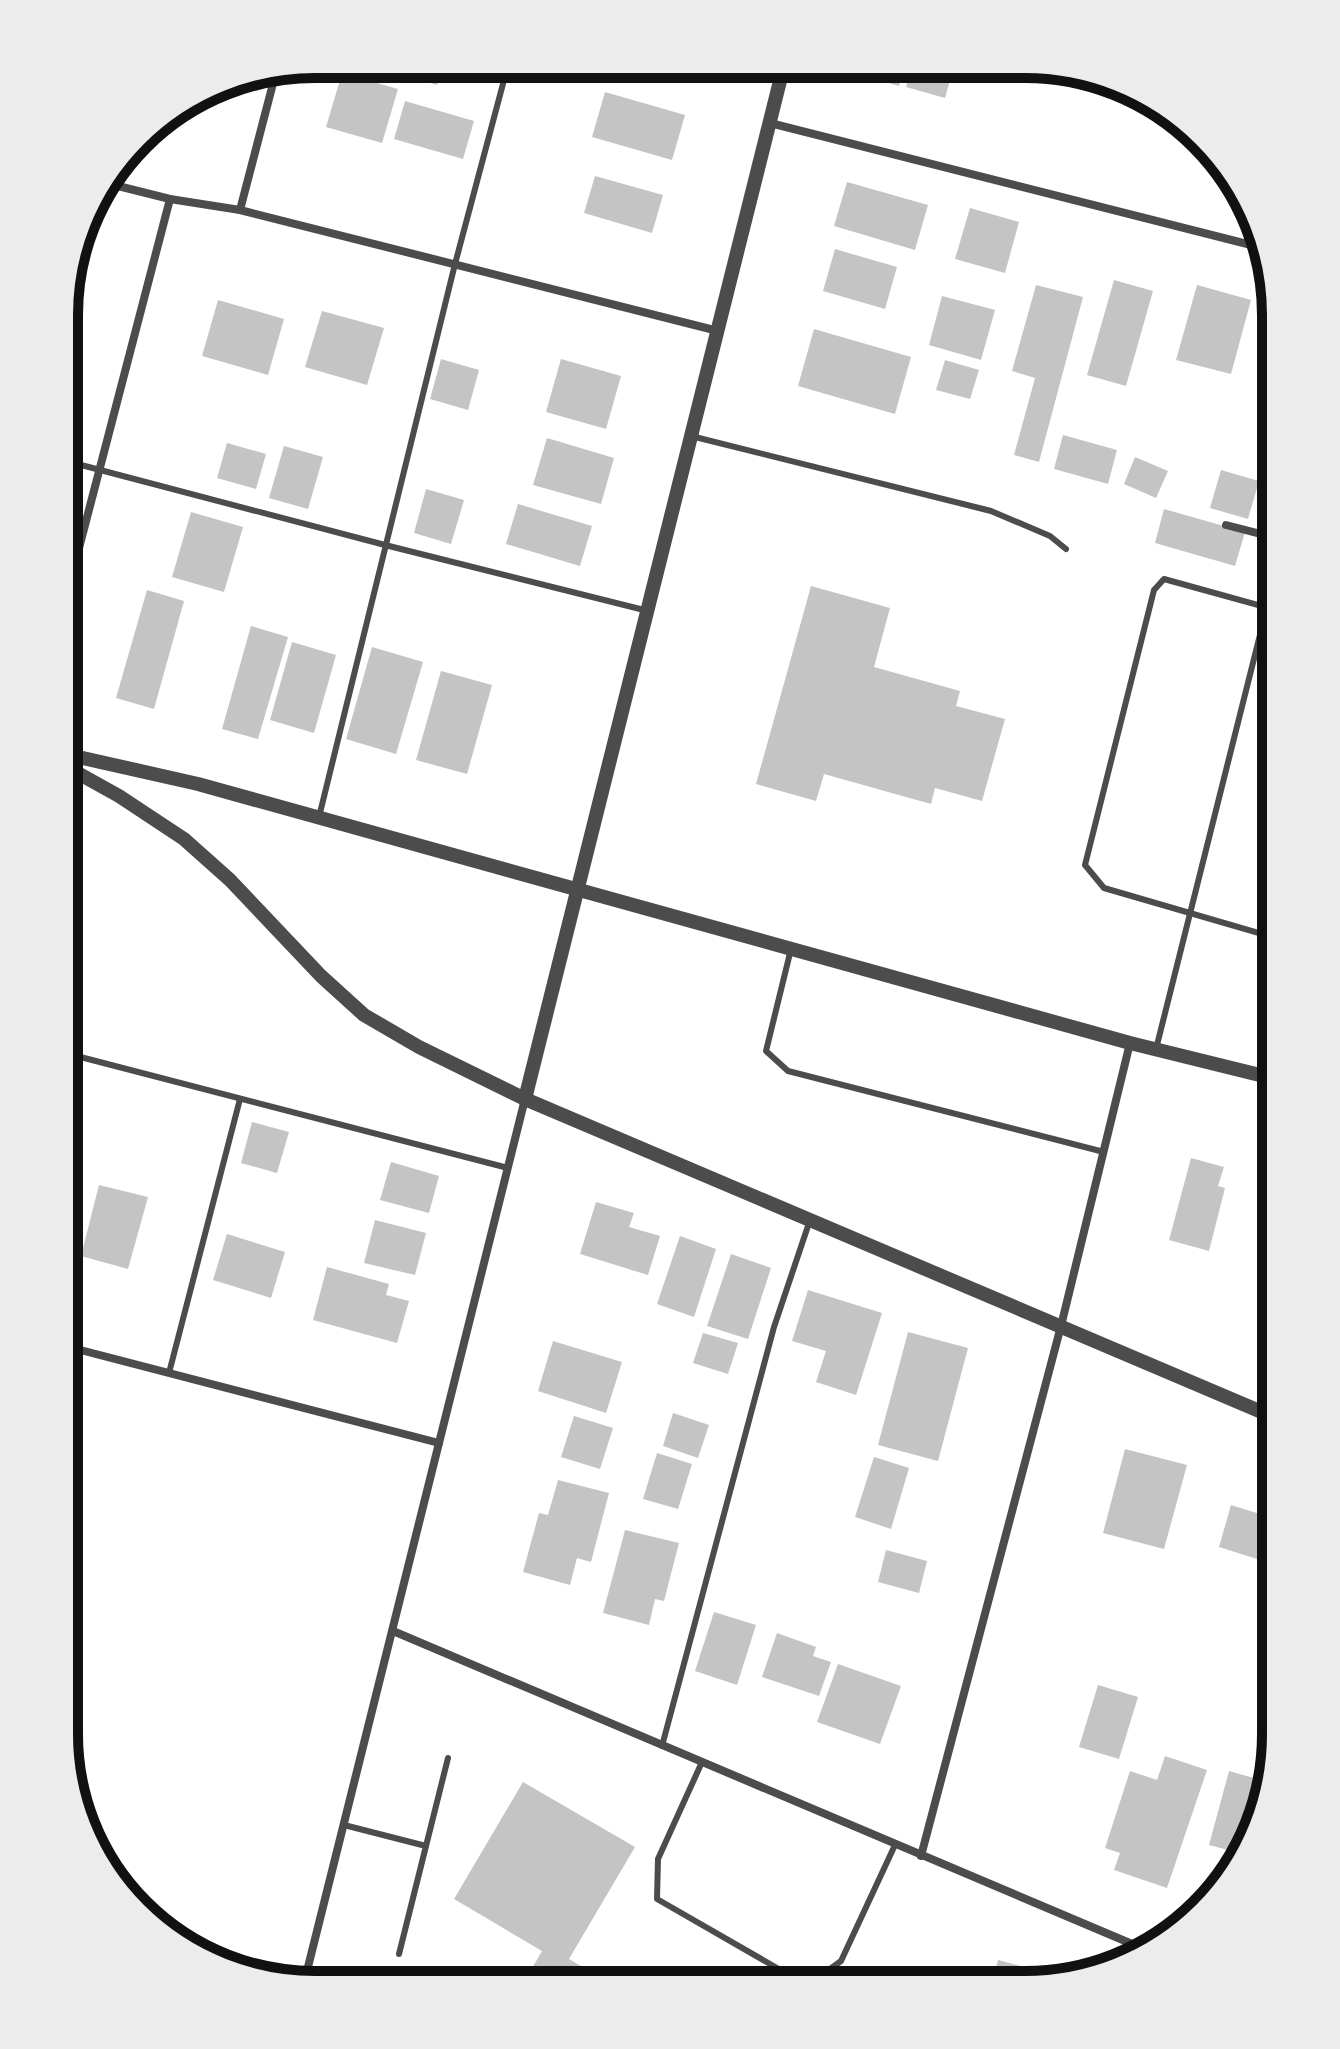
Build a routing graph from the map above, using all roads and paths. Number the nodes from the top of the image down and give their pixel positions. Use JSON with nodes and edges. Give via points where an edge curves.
{"nodes":[{"id":1,"x":781,"y":78,"type":"edge"},
{"id":2,"x":504,"y":79,"type":"edge"},
{"id":3,"x":273,"y":82,"type":"edge"},
{"id":4,"x":770,"y":123,"type":"junction"},
{"id":5,"x":117,"y":186,"type":"edge"},
{"id":6,"x":170,"y":199,"type":"junction"},
{"id":7,"x":240,"y":210,"type":"junction"},
{"id":8,"x":1251,"y":245,"type":"edge"},
{"id":9,"x":455,"y":264,"type":"junction"},
{"id":10,"x":718,"y":331,"type":"junction"},
{"id":11,"x":691,"y":436,"type":"junction"},
{"id":12,"x":78,"y":464,"type":"edge"},
{"id":13,"x":99,"y":469,"type":"junction"},
{"id":14,"x":1226,"y":525,"type":"dead end"},
{"id":15,"x":1262,"y":534,"type":"edge"},
{"id":16,"x":385,"y":545,"type":"junction"},
{"id":17,"x":1066,"y":549,"type":"dead end"},
{"id":18,"x":78,"y":551,"type":"edge"},
{"id":19,"x":1262,"y":606,"type":"edge"},
{"id":20,"x":648,"y":611,"type":"junction"},
{"id":21,"x":1262,"y":627,"type":"edge"},
{"id":22,"x":78,"y":757,"type":"edge"},
{"id":23,"x":78,"y":773,"type":"edge"},
{"id":24,"x":319,"y":817,"type":"junction"},
{"id":25,"x":578,"y":888,"type":"junction"},
{"id":26,"x":1189,"y":912,"type":"junction"},
{"id":27,"x":1262,"y":934,"type":"edge"},
{"id":28,"x":792,"y":948,"type":"junction"},
{"id":29,"x":1130,"y":1043,"type":"junction"},
{"id":30,"x":1156,"y":1049,"type":"junction"},
{"id":31,"x":78,"y":1056,"type":"edge"},
{"id":32,"x":1261,"y":1075,"type":"edge"},
{"id":33,"x":240,"y":1099,"type":"junction"},
{"id":34,"x":525,"y":1099,"type":"junction"},
{"id":35,"x":1104,"y":1152,"type":"junction"},
{"id":36,"x":508,"y":1168,"type":"junction"},
{"id":37,"x":810,"y":1220,"type":"junction"},
{"id":38,"x":1061,"y":1326,"type":"junction"},
{"id":39,"x":78,"y":1349,"type":"edge"},
{"id":40,"x":169,"y":1373,"type":"junction"},
{"id":41,"x":1261,"y":1412,"type":"edge"},
{"id":42,"x":439,"y":1443,"type":"junction"},
{"id":43,"x":393,"y":1631,"type":"junction"},
{"id":44,"x":662,"y":1746,"type":"junction"},
{"id":45,"x":448,"y":1758,"type":"dead end"},
{"id":46,"x":702,"y":1762,"type":"junction"},
{"id":47,"x":344,"y":1825,"type":"junction"},
{"id":48,"x":895,"y":1845,"type":"junction"},
{"id":49,"x":426,"y":1846,"type":"junction"},
{"id":50,"x":921,"y":1856,"type":"junction"},
{"id":51,"x":1133,"y":1944,"type":"edge"},
{"id":52,"x":399,"y":1954,"type":"dead end"},
{"id":53,"x":307,"y":1970,"type":"edge"},
{"id":54,"x":782,"y":1971,"type":"edge"},
{"id":55,"x":827,"y":1971,"type":"edge"}],
"edges":[{"from":1,"to":4,"type":"street"},
{"from":2,"to":9,"type":"lane"},
{"from":3,"to":7,"type":"street"},
{"from":4,"to":8,"type":"street"},
{"from":4,"to":10,"type":"street"},
{"from":5,"to":6,"type":"street"},
{"from":6,"to":7,"type":"street"},
{"from":6,"to":13,"type":"street"},
{"from":7,"to":9,"type":"street"},
{"from":9,"to":10,"type":"street"},
{"from":9,"to":16,"type":"lane"},
{"from":10,"to":11,"type":"street"},
{"from":11,"to":17,"type":"lane","via":[[991,511],[1050,536]]},
{"from":11,"to":20,"type":"street"},
{"from":12,"to":13,"type":"lane"},
{"from":13,"to":16,"type":"lane"},
{"from":13,"to":18,"type":"street"},
{"from":14,"to":15,"type":"street"},
{"from":16,"to":20,"type":"lane"},
{"from":16,"to":24,"type":"lane"},
{"from":19,"to":26,"type":"lane","via":[[1164,579],[1154,590],[1085,865],[1104,888]]},
{"from":20,"to":25,"type":"street"},
{"from":21,"to":26,"type":"lane"},
{"from":22,"to":24,"type":"street"},
{"from":23,"to":34,"type":"street","via":[[184,839],[364,1015]]},
{"from":24,"to":25,"type":"street"},
{"from":25,"to":28,"type":"street"},
{"from":25,"to":34,"type":"street"},
{"from":26,"to":27,"type":"lane"},
{"from":26,"to":30,"type":"lane"},
{"from":28,"to":29,"type":"street"},
{"from":28,"to":35,"type":"lane","via":[[766,1051],[788,1071]]},
{"from":29,"to":30,"type":"street"},
{"from":29,"to":35,"type":"street"},
{"from":30,"to":32,"type":"street"},
{"from":31,"to":33,"type":"lane"},
{"from":33,"to":36,"type":"lane"},
{"from":33,"to":40,"type":"lane"},
{"from":34,"to":36,"type":"street"},
{"from":34,"to":37,"type":"street"},
{"from":35,"to":38,"type":"street"},
{"from":36,"to":42,"type":"street"},
{"from":37,"to":38,"type":"street"},
{"from":37,"to":44,"type":"lane","via":[[774,1327]]},
{"from":38,"to":41,"type":"street"},
{"from":38,"to":50,"type":"street"},
{"from":39,"to":40,"type":"street"},
{"from":40,"to":42,"type":"street"},
{"from":42,"to":43,"type":"street"},
{"from":43,"to":44,"type":"street"},
{"from":43,"to":47,"type":"street"},
{"from":44,"to":46,"type":"street"},
{"from":45,"to":49,"type":"lane"},
{"from":46,"to":48,"type":"street"},
{"from":46,"to":54,"type":"lane","via":[[658,1859],[657,1899]]},
{"from":47,"to":49,"type":"lane"},
{"from":47,"to":53,"type":"street"},
{"from":48,"to":50,"type":"street"},
{"from":48,"to":55,"type":"lane","via":[[841,1961]]},
{"from":49,"to":52,"type":"lane"},
{"from":50,"to":51,"type":"street"}]}
